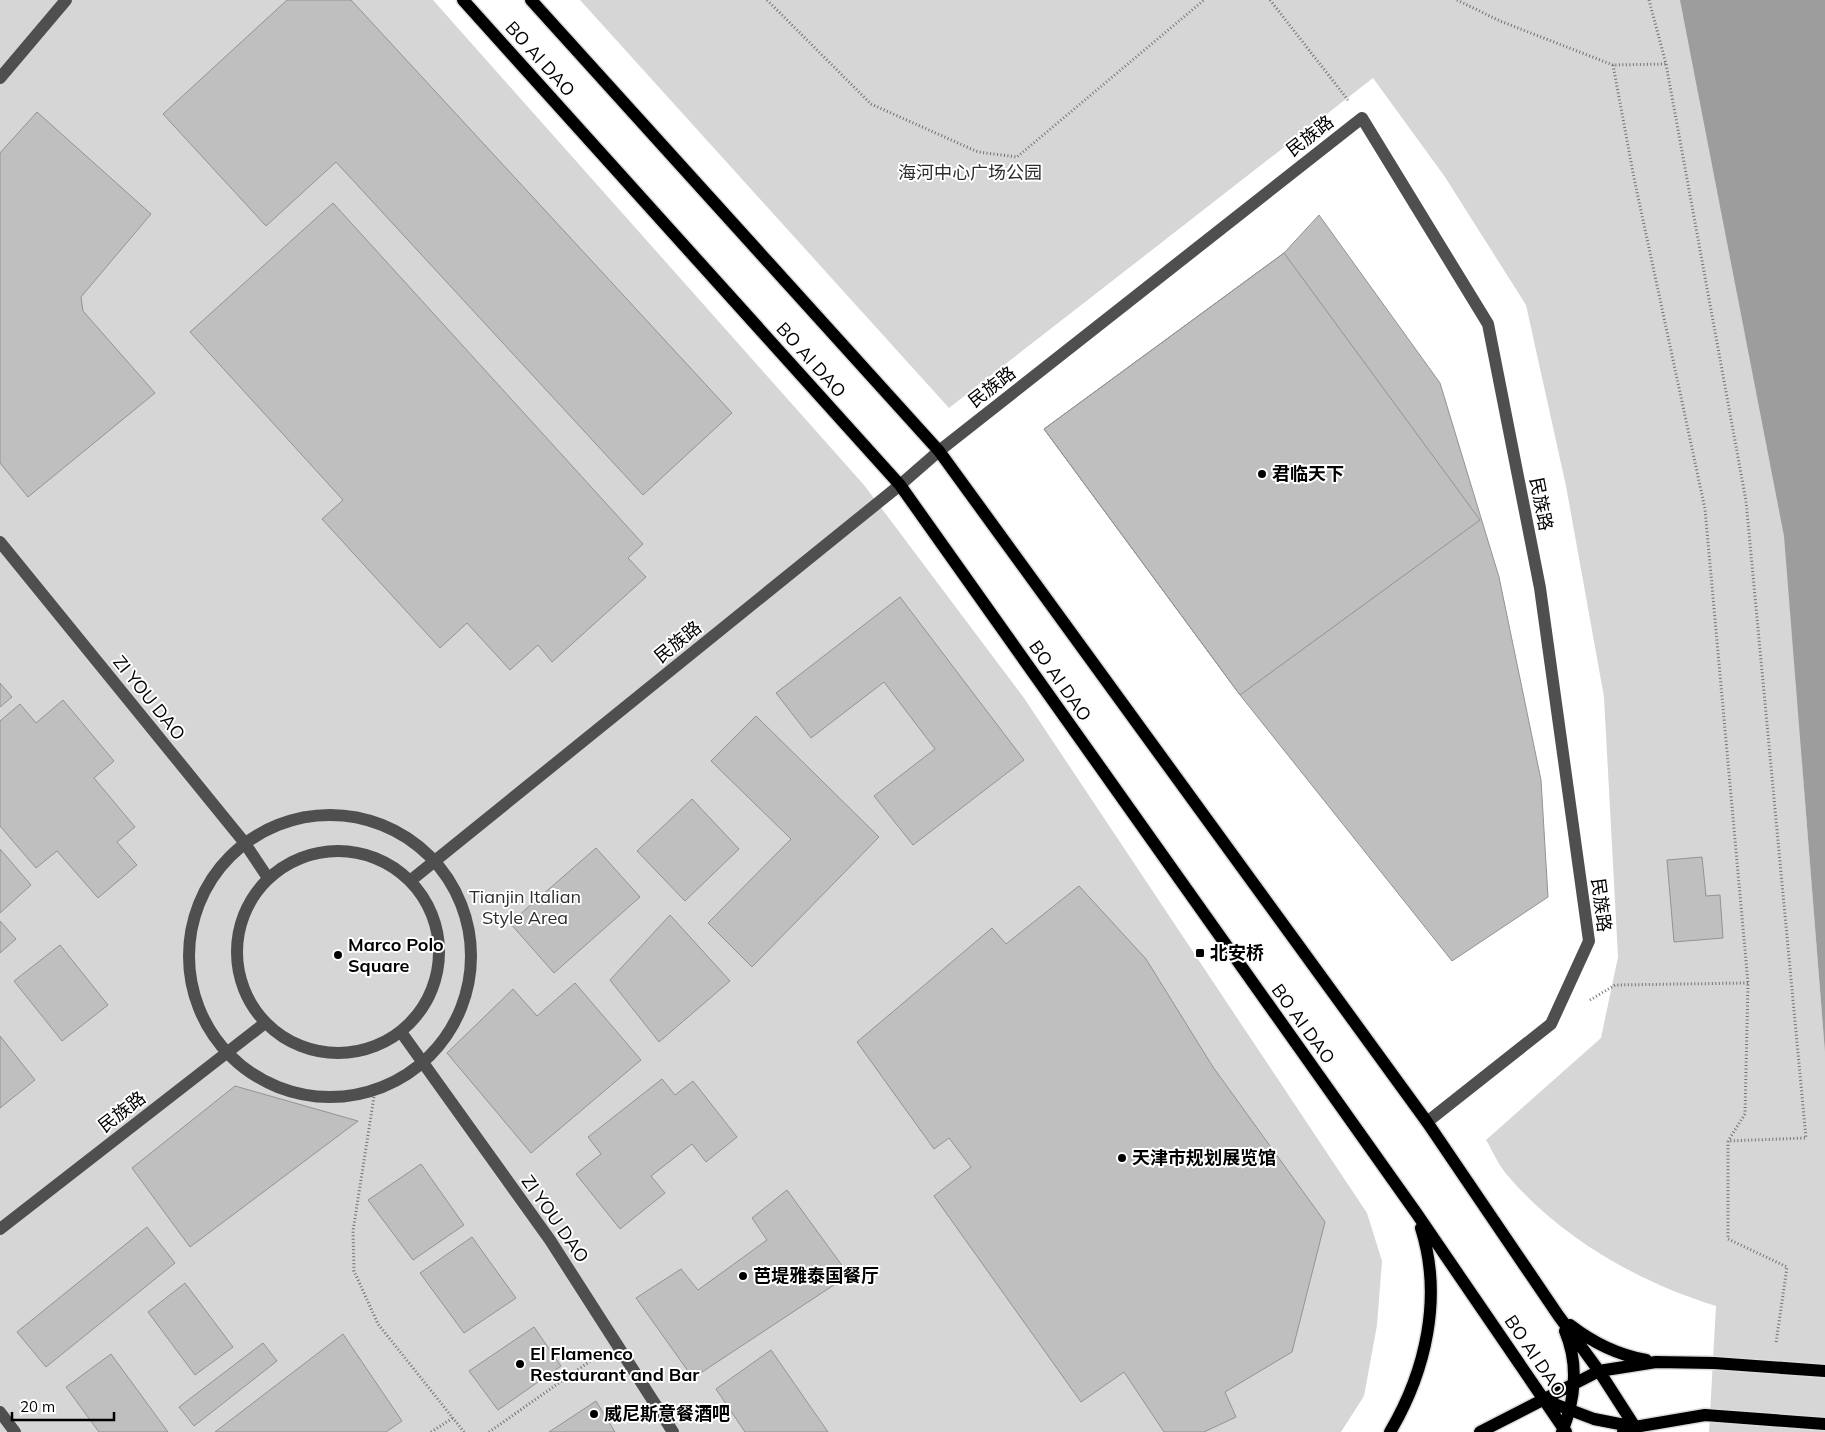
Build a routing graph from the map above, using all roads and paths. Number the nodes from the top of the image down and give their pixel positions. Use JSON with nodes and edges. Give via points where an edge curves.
{"nodes":[{"id":1,"x":66,"y":0,"type":"edge"},
{"id":2,"x":463,"y":0,"type":"edge"},
{"id":3,"x":531,"y":0,"type":"edge"},
{"id":4,"x":767,"y":0,"type":"edge"},
{"id":5,"x":1204,"y":0,"type":"edge"},
{"id":6,"x":1270,"y":0,"type":"edge"},
{"id":7,"x":1457,"y":0,"type":"edge"},
{"id":8,"x":1649,"y":0,"type":"edge"},
{"id":9,"x":1613,"y":64,"type":"junction"},
{"id":10,"x":1666,"y":64,"type":"junction"},
{"id":11,"x":0,"y":78,"type":"edge"},
{"id":12,"x":1362,"y":118,"type":"junction"},
{"id":13,"x":939,"y":451,"type":"junction"},
{"id":14,"x":900,"y":485,"type":"junction"},
{"id":15,"x":0,"y":542,"type":"edge"},
{"id":16,"x":244,"y":842,"type":"junction"},
{"id":17,"x":436,"y":860,"type":"junction"},
{"id":18,"x":268,"y":878,"type":"junction"},
{"id":19,"x":410,"y":881,"type":"junction"},
{"id":20,"x":1748,"y":983,"type":"junction"},
{"id":21,"x":265,"y":1023,"type":"junction"},
{"id":22,"x":1551,"y":1024,"type":"junction"},
{"id":23,"x":401,"y":1032,"type":"junction"},
{"id":24,"x":226,"y":1053,"type":"junction"},
{"id":25,"x":424,"y":1064,"type":"junction"},
{"id":26,"x":375,"y":1090,"type":"junction"},
{"id":27,"x":1427,"y":1122,"type":"junction"},
{"id":28,"x":1728,"y":1141,"type":"junction"},
{"id":29,"x":1417,"y":1214,"type":"junction"},
{"id":30,"x":0,"y":1229,"type":"edge"},
{"id":31,"x":1558,"y":1315,"type":"junction"},
{"id":32,"x":618,"y":1342,"type":"junction"},
{"id":33,"x":1656,"y":1362,"type":"junction"},
{"id":34,"x":1773,"y":1367,"type":"junction"},
{"id":35,"x":1599,"y":1371,"type":"junction"},
{"id":36,"x":1825,"y":1371,"type":"edge"},
{"id":37,"x":1574,"y":1385,"type":"junction"},
{"id":38,"x":1543,"y":1399,"type":"junction"},
{"id":39,"x":1570,"y":1411,"type":"junction"},
{"id":40,"x":0,"y":1412,"type":"edge"},
{"id":41,"x":453,"y":1418,"type":"junction"},
{"id":42,"x":1825,"y":1424,"type":"edge"},
{"id":43,"x":1629,"y":1430,"type":"edge"},
{"id":44,"x":1564,"y":1431,"type":"edge"},
{"id":45,"x":15,"y":1432,"type":"edge"},
{"id":46,"x":431,"y":1432,"type":"edge"},
{"id":47,"x":464,"y":1432,"type":"edge"},
{"id":48,"x":489,"y":1432,"type":"edge"},
{"id":49,"x":673,"y":1432,"type":"edge"},
{"id":50,"x":1390,"y":1432,"type":"edge"},
{"id":51,"x":1480,"y":1432,"type":"edge"}],
"edges":[{"from":1,"to":11,"type":"street"},
{"from":2,"to":14,"type":"main road","name":"BO AI DAO"},
{"from":3,"to":13,"type":"main road","name":"BO AI DAO"},
{"from":4,"to":5,"type":"path","via":[[871,104],[978,152],[1017,157]]},
{"from":6,"to":12,"type":"path"},
{"from":7,"to":9,"type":"path","via":[[1500,21]]},
{"from":8,"to":10,"type":"path"},
{"from":9,"to":10,"type":"path"},
{"from":9,"to":20,"type":"path","via":[[1636,188],[1705,509]]},
{"from":10,"to":28,"type":"path","via":[[1746,501],[1806,1138]]},
{"from":12,"to":13,"type":"street","name":"民族路"},
{"from":12,"to":22,"type":"street","name":"民族路","via":[[1488,324],[1540,588],[1589,941]]},
{"from":13,"to":14,"type":"street","name":"民族路"},
{"from":13,"to":27,"type":"main road","name":"BO AI DAO"},
{"from":14,"to":17,"type":"street","name":"民族路"},
{"from":14,"to":29,"type":"main road","name":"BO AI DAO"},
{"from":15,"to":16,"type":"street","name":"ZI YOU DAO"},
{"from":16,"to":17,"type":"street","via":[[281,822],[322,814],[372,821],[403,834]]},
{"from":16,"to":18,"type":"street","name":"ZI YOU DAO"},
{"from":16,"to":24,"type":"street","via":[[211,876],[192,920],[188,967],[200,1013]]},
{"from":17,"to":19,"type":"street","name":"民族路"},
{"from":17,"to":25,"type":"street","via":[[460,898],[472,942],[470,987],[453,1029]]},
{"from":18,"to":19,"type":"street","via":[[294,861],[324,852],[355,852],[384,862]]},
{"from":18,"to":21,"type":"street","via":[[248,904],[238,934],[237,950],[237,965],[246,996]]},
{"from":19,"to":23,"type":"street","via":[[429,909],[439,941],[437,975],[424,1006]]},
{"from":20,"to":22,"type":"path","via":[[1615,985]]},
{"from":20,"to":28,"type":"path","via":[[1745,1114]]},
{"from":21,"to":23,"type":"street","via":[[288,1041],[317,1052],[346,1054],[376,1047]]},
{"from":21,"to":24,"type":"street","name":"民族路"},
{"from":22,"to":27,"type":"street","name":"民族路"},
{"from":23,"to":25,"type":"street","name":"ZI YOU DAO"},
{"from":24,"to":26,"type":"street","via":[[260,1080],[301,1096],[345,1098]]},
{"from":24,"to":30,"type":"street","name":"民族路"},
{"from":25,"to":26,"type":"street","via":[[388,1087]]},
{"from":25,"to":32,"type":"street","name":"ZI YOU DAO","via":[[550,1240]]},
{"from":26,"to":41,"type":"path","via":[[354,1231],[354,1271],[378,1324]]},
{"from":27,"to":31,"type":"main road","name":"BO AI DAO"},
{"from":28,"to":34,"type":"path","via":[[1728,1238],[1787,1266]]},
{"from":29,"to":38,"type":"main road","name":"BO AI DAO"},
{"from":29,"to":50,"type":"main road","via":[[1429,1263],[1427,1343],[1416,1380]]},
{"from":31,"to":33,"type":"main road","via":[[1595,1342],[1630,1357]]},
{"from":31,"to":35,"type":"main road","name":"BO AI DAO"},
{"from":31,"to":37,"type":"main road","via":[[1572,1350]]},
{"from":32,"to":48,"type":"path"},
{"from":32,"to":49,"type":"street","name":"ZI YOU DAO"},
{"from":33,"to":34,"type":"main road"},
{"from":33,"to":35,"type":"main road"},
{"from":34,"to":36,"type":"main road"},
{"from":35,"to":37,"type":"main road"},
{"from":35,"to":43,"type":"main road","name":"BO AI DAO"},
{"from":37,"to":38,"type":"main road"},
{"from":37,"to":39,"type":"main road"},
{"from":38,"to":39,"type":"main road"},
{"from":38,"to":44,"type":"main road","name":"BO AI DAO"},
{"from":38,"to":51,"type":"main road"},
{"from":39,"to":43,"type":"main road"},
{"from":39,"to":44,"type":"main road"},
{"from":40,"to":45,"type":"street"},
{"from":41,"to":46,"type":"path"},
{"from":41,"to":47,"type":"path"},
{"from":42,"to":43,"type":"main road","via":[[1704,1415]]}]}
